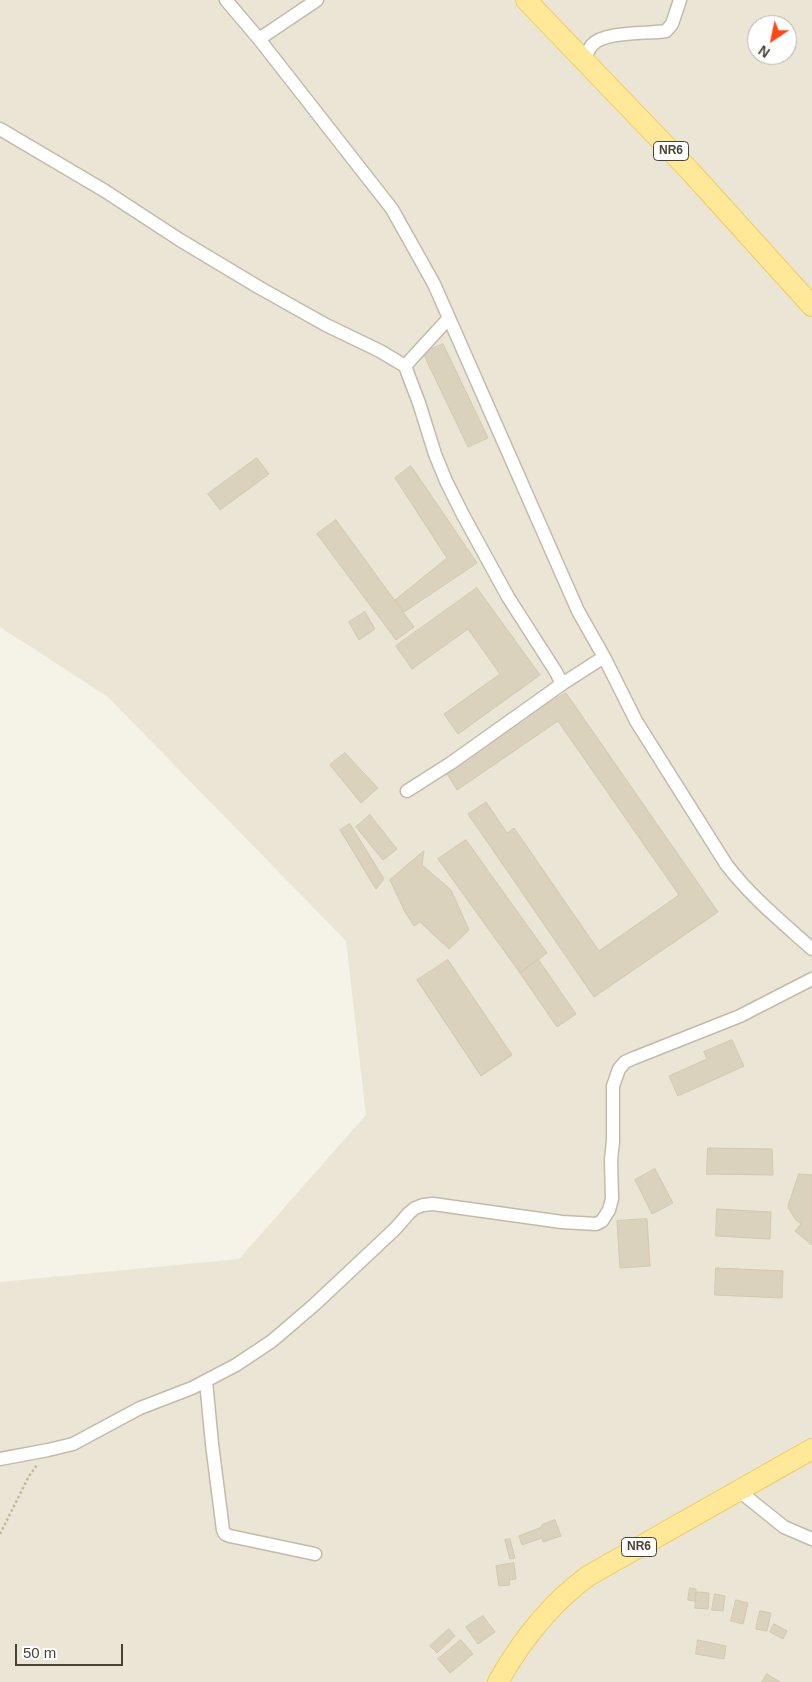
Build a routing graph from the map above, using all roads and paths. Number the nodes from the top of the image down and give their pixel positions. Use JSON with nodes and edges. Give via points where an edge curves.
{"nodes":[{"id":1,"x":226,"y":0,"type":"edge"},
{"id":2,"x":317,"y":0,"type":"edge"},
{"id":3,"x":526,"y":0,"type":"edge"},
{"id":4,"x":680,"y":0,"type":"edge"},
{"id":5,"x":259,"y":39,"type":"junction"},
{"id":6,"x":584,"y":59,"type":"junction"},
{"id":7,"x":0,"y":129,"type":"edge"},
{"id":8,"x":812,"y":306,"type":"edge"},
{"id":9,"x":448,"y":318,"type":"junction"},
{"id":10,"x":405,"y":366,"type":"junction"},
{"id":11,"x":604,"y":657,"type":"junction"},
{"id":12,"x":562,"y":684,"type":"junction"},
{"id":13,"x":407,"y":792,"type":"dead end"},
{"id":14,"x":812,"y":949,"type":"edge"},
{"id":15,"x":812,"y":979,"type":"edge"},
{"id":16,"x":206,"y":1381,"type":"junction"},
{"id":17,"x":812,"y":1449,"type":"edge"},
{"id":18,"x":48,"y":1450,"type":"junction"},
{"id":19,"x":0,"y":1459,"type":"edge"},
{"id":20,"x":738,"y":1490,"type":"junction"},
{"id":21,"x":0,"y":1534,"type":"edge"},
{"id":22,"x":812,"y":1539,"type":"edge"},
{"id":23,"x":315,"y":1554,"type":"dead end"},
{"id":24,"x":498,"y":1682,"type":"edge"}],
"edges":[{"from":1,"to":5,"type":"street"},
{"from":2,"to":5,"type":"street"},
{"from":3,"to":6,"type":"main road","number":"NR6"},
{"from":4,"to":6,"type":"street","via":[[672,24],[666,31],[602,38],[592,44]]},
{"from":5,"to":9,"type":"street","via":[[392,209],[434,284]]},
{"from":6,"to":8,"type":"main road","number":"NR6"},
{"from":7,"to":10,"type":"street","via":[[260,288]]},
{"from":9,"to":10,"type":"street"},
{"from":9,"to":11,"type":"street","via":[[578,610]]},
{"from":10,"to":12,"type":"street","via":[[435,454],[463,516]]},
{"from":11,"to":12,"type":"street"},
{"from":11,"to":14,"type":"street","via":[[636,721],[726,864],[756,899]]},
{"from":12,"to":13,"type":"street"},
{"from":15,"to":16,"type":"street","via":[[740,1016],[625,1062],[618,1069],[613,1086],[612,1199],[602,1221],[596,1224],[562,1222],[433,1204],[415,1208],[314,1306],[272,1341]]},
{"from":16,"to":18,"type":"street","via":[[140,1408],[73,1444]]},
{"from":16,"to":23,"type":"street","via":[[223,1530],[230,1536]]},
{"from":17,"to":20,"type":"main road","number":"NR6"},
{"from":18,"to":19,"type":"street"},
{"from":18,"to":21,"type":"path","via":[[29,1476]]},
{"from":20,"to":22,"type":"street","via":[[784,1527]]},
{"from":20,"to":24,"type":"main road","number":"NR6","via":[[572,1588],[536,1626],[511,1658]]}]}
